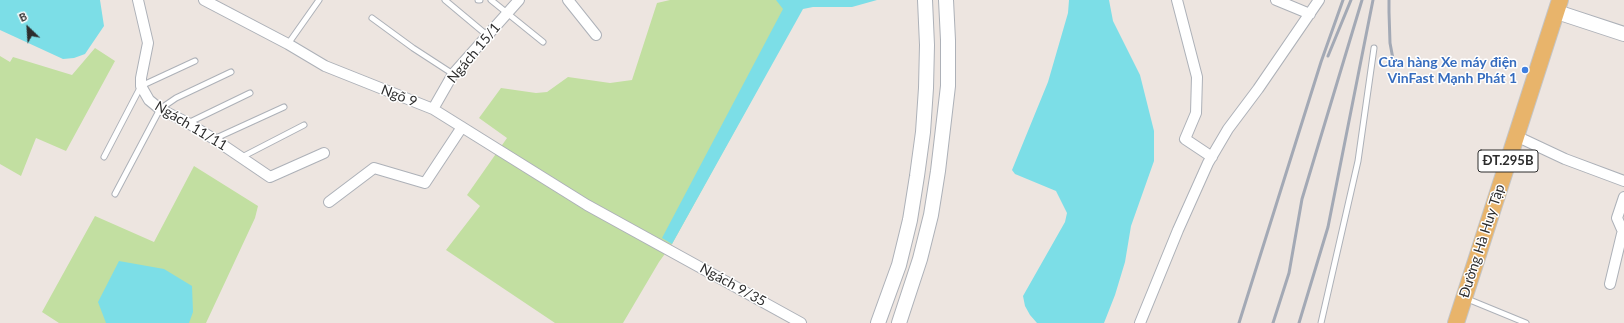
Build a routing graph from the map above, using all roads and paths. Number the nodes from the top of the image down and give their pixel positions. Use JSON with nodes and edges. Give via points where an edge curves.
{"nodes":[{"id":1,"x":138,"y":0,"type":"edge"},
{"id":2,"x":204,"y":0,"type":"edge"},
{"id":3,"x":319,"y":0,"type":"edge"},
{"id":4,"x":445,"y":0,"type":"edge"},
{"id":5,"x":491,"y":0,"type":"edge"},
{"id":6,"x":519,"y":0,"type":"edge"},
{"id":7,"x":568,"y":0,"type":"edge"},
{"id":8,"x":925,"y":0,"type":"edge"},
{"id":9,"x":946,"y":0,"type":"edge"},
{"id":10,"x":1177,"y":0,"type":"edge"},
{"id":11,"x":1276,"y":0,"type":"edge"},
{"id":12,"x":1319,"y":0,"type":"edge"},
{"id":13,"x":1558,"y":6,"type":"edge"},
{"id":14,"x":508,"y":13,"type":"junction"},
{"id":15,"x":1310,"y":14,"type":"junction"},
{"id":16,"x":372,"y":18,"type":"dead end"},
{"id":17,"x":1624,"y":34,"type":"edge"},
{"id":18,"x":596,"y":35,"type":"dead end"},
{"id":19,"x":488,"y":36,"type":"junction"},
{"id":20,"x":542,"y":42,"type":"dead end"},
{"id":21,"x":288,"y":44,"type":"junction"},
{"id":22,"x":1374,"y":48,"type":"dead end"},
{"id":23,"x":194,"y":61,"type":"dead end"},
{"id":24,"x":231,"y":72,"type":"dead end"},
{"id":25,"x":453,"y":74,"type":"junction"},
{"id":26,"x":141,"y":86,"type":"junction"},
{"id":27,"x":926,"y":88,"type":"junction"},
{"id":28,"x":947,"y":89,"type":"junction"},
{"id":29,"x":250,"y":93,"type":"dead end"},
{"id":30,"x":284,"y":107,"type":"dead end"},
{"id":31,"x":160,"y":109,"type":"junction"},
{"id":32,"x":433,"y":109,"type":"junction"},
{"id":33,"x":188,"y":122,"type":"junction"},
{"id":34,"x":304,"y":126,"type":"dead end"},
{"id":35,"x":462,"y":127,"type":"junction"},
{"id":36,"x":1516,"y":136,"type":"junction"},
{"id":37,"x":214,"y":139,"type":"junction"},
{"id":38,"x":324,"y":153,"type":"dead end"},
{"id":39,"x":104,"y":157,"type":"dead end"},
{"id":40,"x":242,"y":157,"type":"junction"},
{"id":41,"x":1212,"y":157,"type":"junction"},
{"id":42,"x":1624,"y":181,"type":"edge"},
{"id":43,"x":115,"y":194,"type":"dead end"},
{"id":44,"x":1624,"y":197,"type":"edge"},
{"id":45,"x":329,"y":202,"type":"dead end"},
{"id":46,"x":588,"y":205,"type":"joint"},
{"id":47,"x":1623,"y":234,"type":"edge"},
{"id":48,"x":1610,"y":284,"type":"dead end"},
{"id":49,"x":1464,"y":298,"type":"junction"},
{"id":50,"x":801,"y":323,"type":"edge"},
{"id":51,"x":878,"y":323,"type":"edge"},
{"id":52,"x":899,"y":323,"type":"edge"},
{"id":53,"x":1140,"y":323,"type":"edge"},
{"id":54,"x":1321,"y":323,"type":"edge"},
{"id":55,"x":1456,"y":323,"type":"edge"},
{"id":56,"x":1526,"y":323,"type":"edge"}],
"edges":[{"from":1,"to":26,"type":"street","via":[[148,43]]},
{"from":2,"to":21,"type":"street","name":"Ngõ 9"},
{"from":3,"to":21,"type":"lane"},
{"from":4,"to":19,"type":"lane"},
{"from":5,"to":14,"type":"lane"},
{"from":6,"to":14,"type":"street","name":"Ngách 15/1"},
{"from":7,"to":18,"type":"street"},
{"from":8,"to":27,"type":"street"},
{"from":9,"to":28,"type":"street"},
{"from":10,"to":41,"type":"street","via":[[1197,76],[1196,113],[1185,138]]},
{"from":11,"to":15,"type":"street"},
{"from":12,"to":15,"type":"street"},
{"from":13,"to":17,"type":"street"},
{"from":13,"to":36,"type":"main road","name":"Đường Hà Huy Tập","number":"ĐT.295B"},
{"from":14,"to":19,"type":"street","name":"Ngách 15/1"},
{"from":14,"to":20,"type":"lane"},
{"from":15,"to":41,"type":"street","via":[[1228,130]]},
{"from":16,"to":25,"type":"lane"},
{"from":19,"to":25,"type":"street","name":"Ngách 15/1"},
{"from":21,"to":32,"type":"street","name":"Ngõ 9","via":[[325,66]]},
{"from":22,"to":54,"type":"lane","via":[[1358,161]]},
{"from":23,"to":26,"type":"lane"},
{"from":24,"to":31,"type":"lane","via":[[176,98]]},
{"from":25,"to":32,"type":"street","name":"Ngách 15/1"},
{"from":26,"to":31,"type":"street","name":"Ngách 11/11","via":[[149,100]]},
{"from":26,"to":39,"type":"lane"},
{"from":27,"to":28,"type":"street"},
{"from":27,"to":51,"type":"street","via":[[923,132],[910,220],[899,265]]},
{"from":28,"to":52,"type":"street","via":[[931,215],[920,260]]},
{"from":29,"to":33,"type":"lane"},
{"from":30,"to":37,"type":"lane"},
{"from":31,"to":33,"type":"street","name":"Ngách 11/11"},
{"from":31,"to":43,"type":"lane"},
{"from":32,"to":35,"type":"street","name":"Ngõ 9"},
{"from":33,"to":37,"type":"street","name":"Ngách 11/11"},
{"from":34,"to":40,"type":"lane"},
{"from":35,"to":45,"type":"street","via":[[425,182],[374,168]]},
{"from":35,"to":46,"type":"street","name":"Ngõ 9"},
{"from":36,"to":42,"type":"street","via":[[1565,159]]},
{"from":36,"to":49,"type":"main road","name":"Đường Hà Huy Tập","number":"ĐT.295B"},
{"from":37,"to":40,"type":"street","name":"Ngách 11/11"},
{"from":38,"to":40,"type":"street","name":"Ngách 11/11","via":[[270,177]]},
{"from":41,"to":53,"type":"street","via":[[1178,230]]},
{"from":44,"to":47,"type":"street","via":[[1617,218]]},
{"from":46,"to":50,"type":"street","name":"Ngách 9/35"},
{"from":47,"to":48,"type":"street"},
{"from":49,"to":55,"type":"main road","name":"Đường Hà Huy Tập","number":"ĐT.295B"},
{"from":49,"to":56,"type":"lane"}]}
